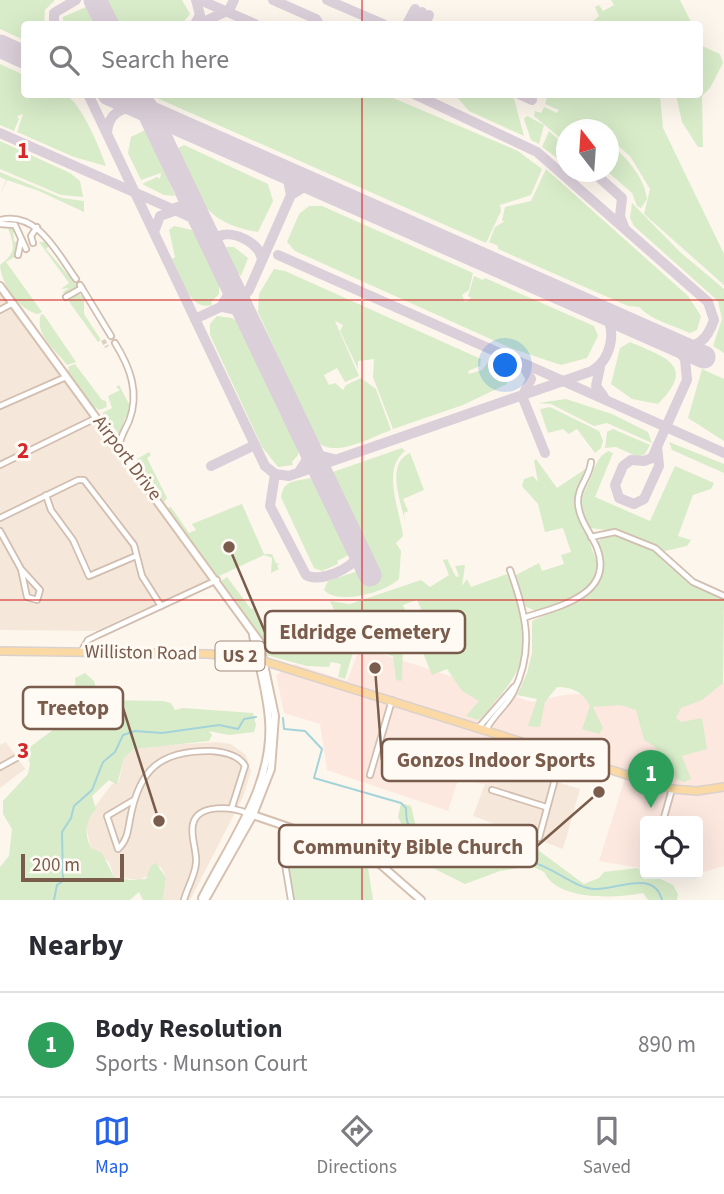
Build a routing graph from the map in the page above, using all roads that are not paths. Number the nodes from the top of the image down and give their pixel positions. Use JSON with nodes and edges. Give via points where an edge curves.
{"nodes":[{"id":1,"x":0,"y":222,"type":"edge"},
{"id":2,"x":37,"y":227,"type":"junction"},
{"id":3,"x":22,"y":239,"type":"junction"},
{"id":4,"x":33,"y":243,"type":"dead end"},
{"id":5,"x":26,"y":249,"type":"dead end"},
{"id":6,"x":18,"y":255,"type":"dead end"},
{"id":7,"x":79,"y":284,"type":"junction"},
{"id":8,"x":0,"y":286,"type":"edge"},
{"id":9,"x":66,"y":297,"type":"dead end"},
{"id":10,"x":13,"y":303,"type":"junction"},
{"id":11,"x":0,"y":310,"type":"edge"},
{"id":12,"x":111,"y":337,"type":"tunnel mouth"},
{"id":13,"x":115,"y":343,"type":"tunnel mouth"},
{"id":14,"x":66,"y":377,"type":"junction"},
{"id":15,"x":0,"y":406,"type":"edge"},
{"id":16,"x":96,"y":417,"type":"junction"},
{"id":17,"x":119,"y":447,"type":"junction"},
{"id":18,"x":591,"y":463,"type":"dead end"},
{"id":19,"x":0,"y":465,"type":"edge"},
{"id":20,"x":46,"y":495,"type":"junction"},
{"id":21,"x":0,"y":518,"type":"edge"},
{"id":22,"x":0,"y":531,"type":"edge"},
{"id":23,"x":592,"y":537,"type":"junction"},
{"id":24,"x":136,"y":556,"type":"junction"},
{"id":25,"x":21,"y":569,"type":"junction"},
{"id":26,"x":510,"y":570,"type":"dead end"},
{"id":27,"x":217,"y":580,"type":"junction"},
{"id":28,"x":724,"y":596,"type":"edge"},
{"id":29,"x":160,"y":606,"type":"junction"},
{"id":30,"x":526,"y":617,"type":"junction"},
{"id":31,"x":0,"y":651,"type":"edge"},
{"id":32,"x":81,"y":652,"type":"junction"},
{"id":33,"x":260,"y":660,"type":"junction"},
{"id":34,"x":392,"y":699,"type":"junction"},
{"id":35,"x":484,"y":727,"type":"junction"},
{"id":36,"x":562,"y":753,"type":"junction"},
{"id":37,"x":20,"y":756,"type":"dead end"},
{"id":38,"x":0,"y":767,"type":"edge"},
{"id":39,"x":370,"y":775,"type":"dead end"},
{"id":40,"x":724,"y":787,"type":"edge"},
{"id":41,"x":672,"y":789,"type":"junction"},
{"id":42,"x":492,"y":790,"type":"dead end"},
{"id":43,"x":134,"y":800,"type":"junction"},
{"id":44,"x":232,"y":807,"type":"junction"},
{"id":45,"x":546,"y":807,"type":"junction"},
{"id":46,"x":250,"y":814,"type":"junction"},
{"id":47,"x":664,"y":816,"type":"edge"},
{"id":48,"x":288,"y":827,"type":"junction"},
{"id":49,"x":539,"y":838,"type":"dead end"},
{"id":50,"x":184,"y":900,"type":"edge"},
{"id":51,"x":203,"y":900,"type":"edge"},
{"id":52,"x":291,"y":900,"type":"edge"},
{"id":53,"x":421,"y":900,"type":"edge"}],
"edges":[{"from":1,"to":2,"type":"street","via":[[15,218]]},
{"from":1,"to":3,"type":"street","via":[[15,225]]},
{"from":2,"to":4,"type":"street","via":[[31,236]]},
{"from":2,"to":7,"type":"street"},
{"from":3,"to":5,"type":"street"},
{"from":3,"to":6,"type":"street"},
{"from":7,"to":9,"type":"street"},
{"from":7,"to":12,"type":"street"},
{"from":8,"to":10,"type":"main road","name":"Airport Drive"},
{"from":10,"to":11,"type":"street"},
{"from":10,"to":14,"type":"main road","name":"Airport Drive"},
{"from":13,"to":17,"type":"street","via":[[128,363],[133,389],[133,408]]},
{"from":14,"to":15,"type":"street"},
{"from":14,"to":16,"type":"main road","name":"Airport Drive"},
{"from":16,"to":17,"type":"main road","name":"Airport Drive"},
{"from":16,"to":19,"type":"street"},
{"from":17,"to":27,"type":"main road","name":"Airport Drive"},
{"from":18,"to":23,"type":"street","via":[[578,504]]},
{"from":20,"to":21,"type":"street"},
{"from":20,"to":24,"type":"street","via":[[85,481],[132,542]]},
{"from":20,"to":24,"type":"street","via":[[88,575]]},
{"from":22,"to":25,"type":"street"},
{"from":23,"to":28,"type":"street","via":[[615,533],[655,548],[693,582]]},
{"from":23,"to":30,"type":"street","via":[[600,562],[590,590],[575,601]]},
{"from":24,"to":29,"type":"street","via":[[141,575]]},
{"from":25,"to":25,"type":"street","via":[[27,597],[37,600],[40,590]]},
{"from":26,"to":30,"type":"street"},
{"from":27,"to":29,"type":"street"},
{"from":27,"to":33,"type":"main road","name":"Airport Drive","via":[[253,630]]},
{"from":29,"to":32,"type":"street","via":[[98,635],[85,643]]},
{"from":30,"to":35,"type":"street","via":[[527,656],[516,684]]},
{"from":31,"to":32,"type":"main road","name":"Williston Road","number":"US 2"},
{"from":32,"to":33,"type":"main road","name":"Williston Road","number":"US 2","via":[[222,654]]},
{"from":33,"to":34,"type":"main road","name":"Williston Road","number":"US 2"},
{"from":33,"to":46,"type":"main road","name":"Airport Drive","via":[[270,723],[267,755]]},
{"from":34,"to":35,"type":"main road","name":"Williston Road","number":"US 2"},
{"from":34,"to":39,"type":"street"},
{"from":35,"to":36,"type":"main road","name":"Williston Road","number":"US 2"},
{"from":36,"to":41,"type":"main road","name":"Williston Road","number":"US 2"},
{"from":36,"to":45,"type":"street"},
{"from":37,"to":38,"type":"street"},
{"from":40,"to":41,"type":"main road","name":"Williston Road","number":"US 2"},
{"from":41,"to":47,"type":"street"},
{"from":42,"to":45,"type":"street"},
{"from":43,"to":43,"type":"street","via":[[107,816],[118,849],[127,837]]},
{"from":43,"to":44,"type":"street","via":[[140,780],[150,769],[184,754],[212,751],[233,755],[244,764],[245,774]]},
{"from":44,"to":46,"type":"street"},
{"from":44,"to":50,"type":"street","via":[[205,812],[195,819],[196,866]]},
{"from":45,"to":49,"type":"street"},
{"from":46,"to":48,"type":"main road"},
{"from":46,"to":51,"type":"main road","name":"Airport Drive"},
{"from":48,"to":52,"type":"street","via":[[285,858]]},
{"from":48,"to":53,"type":"main road","via":[[363,853]]}]}
